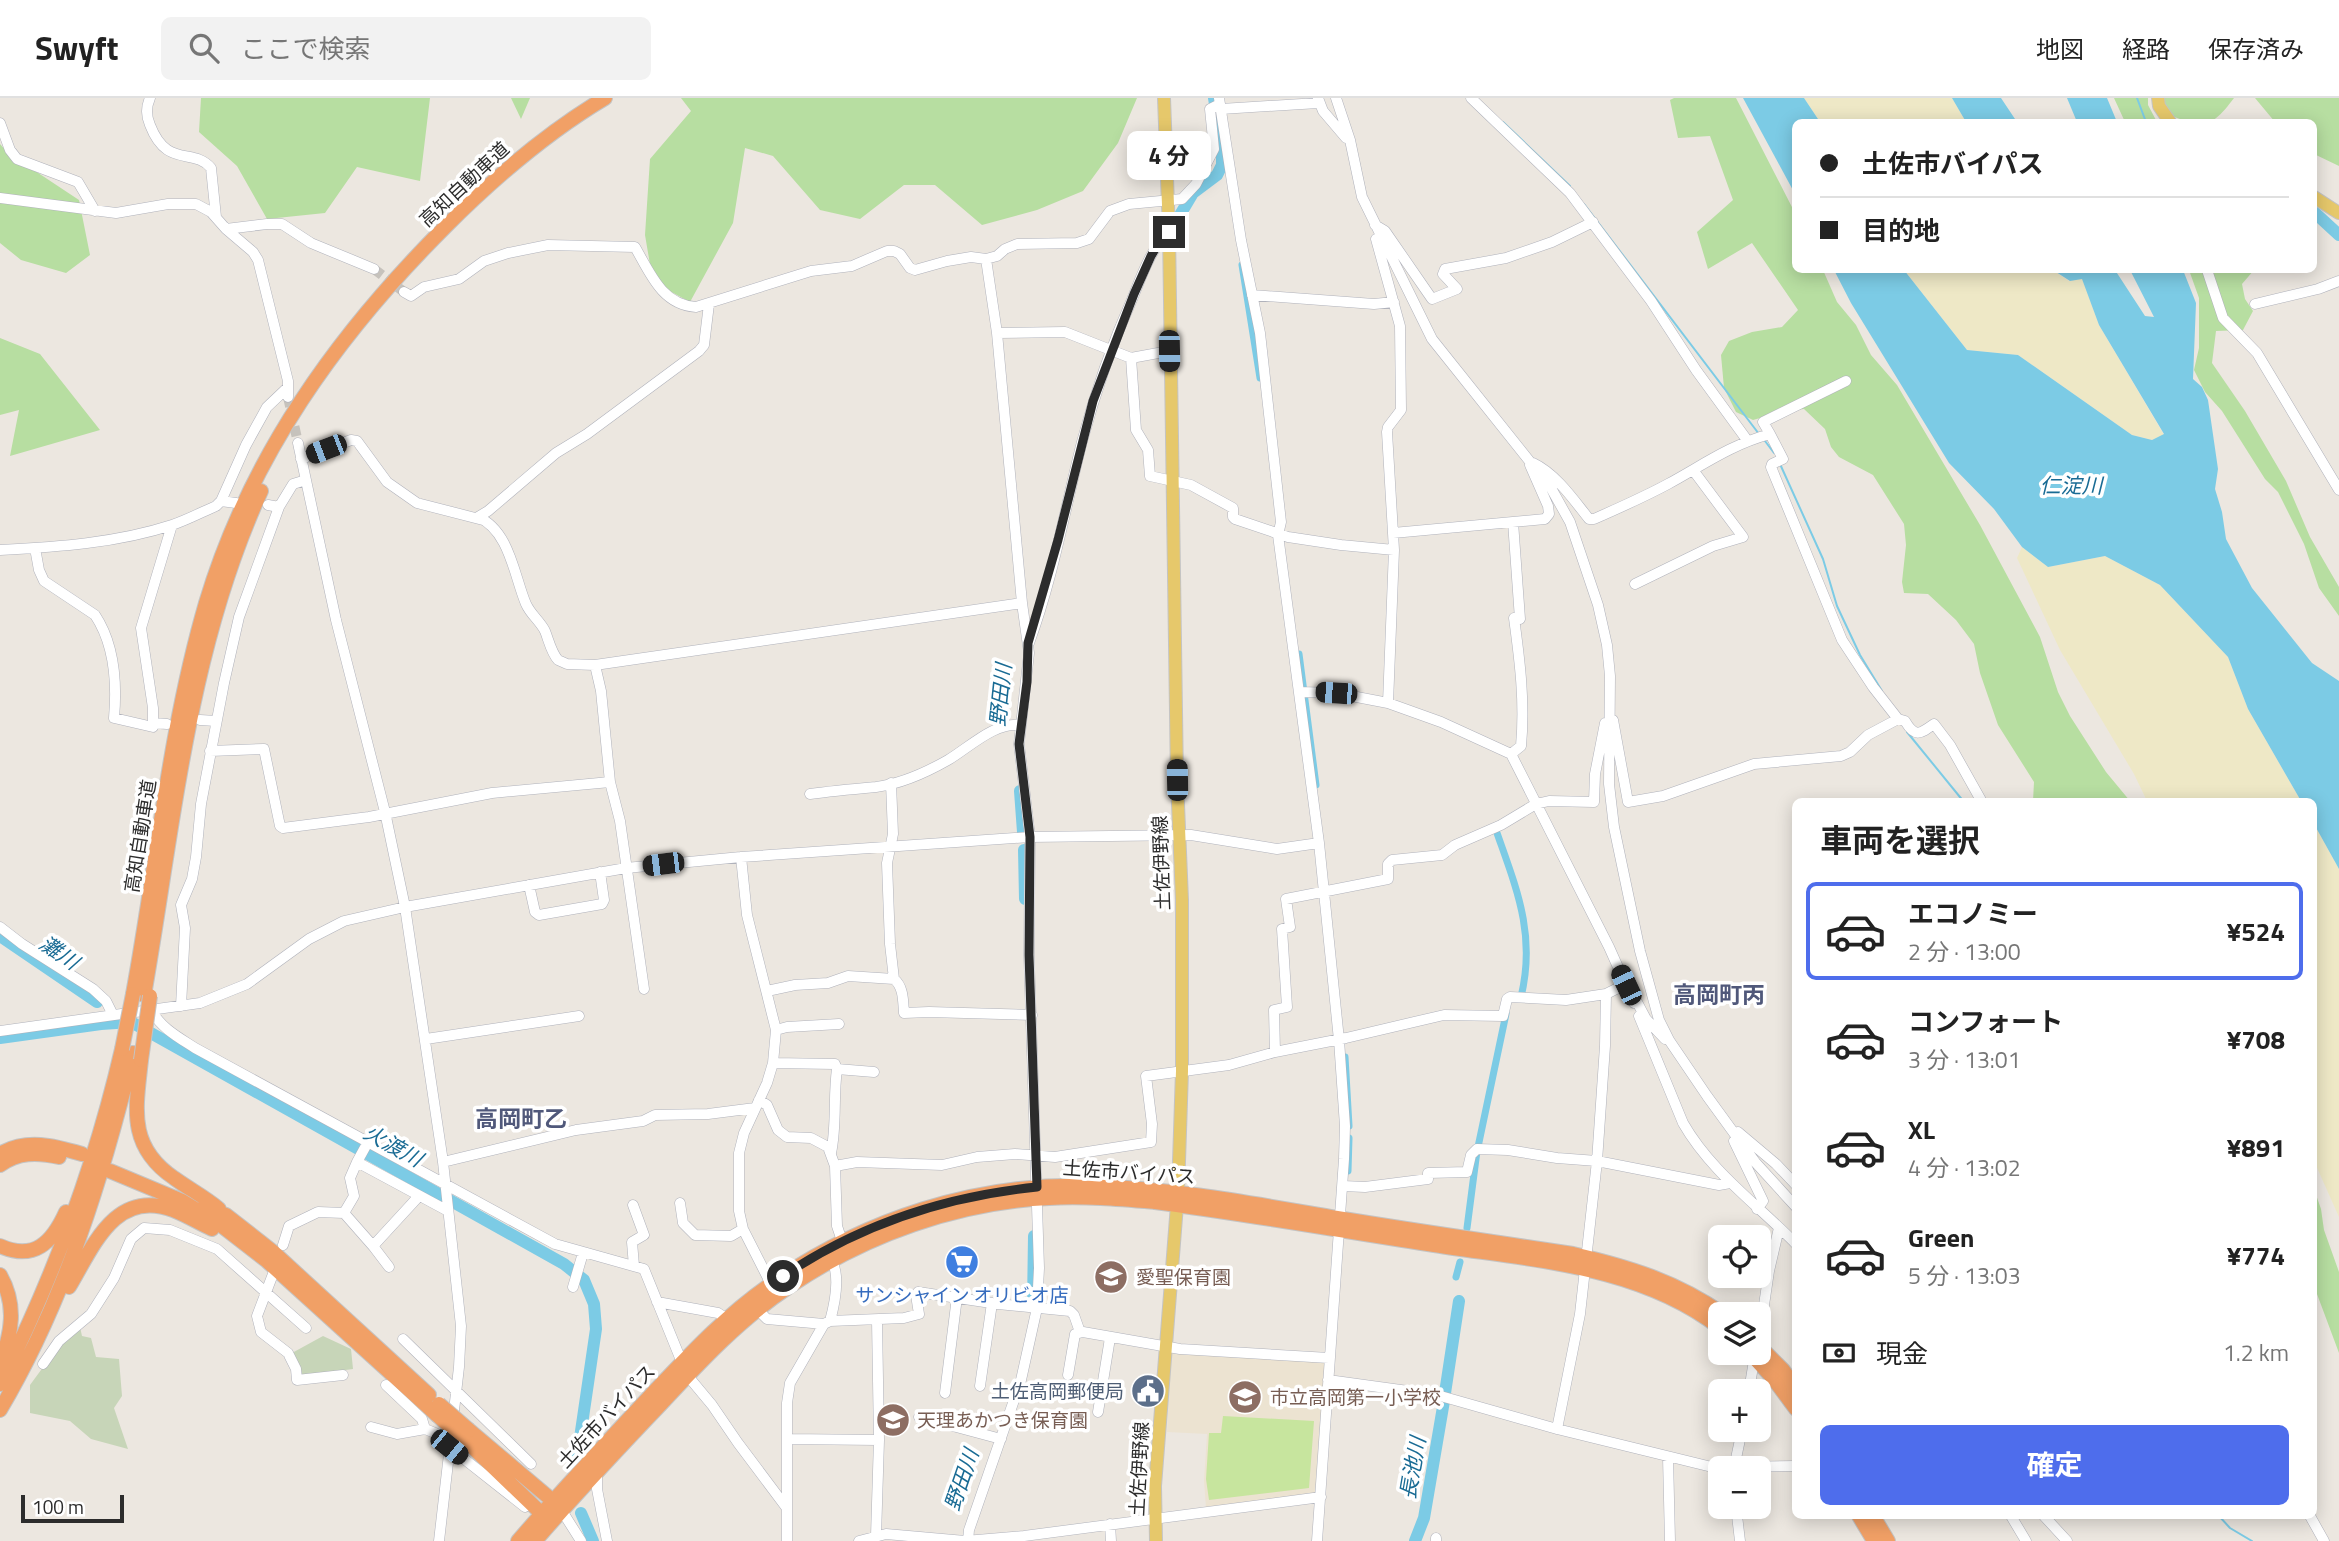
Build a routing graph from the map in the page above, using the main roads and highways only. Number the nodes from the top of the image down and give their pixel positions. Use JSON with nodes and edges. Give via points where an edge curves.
{"nodes":[{"id":1,"x":605,"y":98,"type":"edge"},
{"id":2,"x":1164,"y":98,"type":"edge"},
{"id":3,"x":2158,"y":98,"type":"edge"},
{"id":4,"x":2168,"y":119,"type":"edge"},
{"id":5,"x":2317,"y":199,"type":"edge"},
{"id":6,"x":2339,"y":213,"type":"edge"},
{"id":7,"x":363,"y":315,"type":"junction"},
{"id":8,"x":144,"y":999,"type":"junction"},
{"id":9,"x":132,"y":1054,"type":"junction"},
{"id":10,"x":0,"y":1154,"type":"edge"},
{"id":11,"x":86,"y":1155,"type":"junction"},
{"id":12,"x":0,"y":1165,"type":"edge"},
{"id":13,"x":1037,"y":1193,"type":"junction"},
{"id":14,"x":1177,"y":1199,"type":"junction"},
{"id":15,"x":226,"y":1216,"type":"junction"},
{"id":16,"x":236,"y":1239,"type":"junction"},
{"id":17,"x":0,"y":1246,"type":"edge"},
{"id":18,"x":1585,"y":1263,"type":"junction"},
{"id":19,"x":0,"y":1275,"type":"edge"},
{"id":20,"x":774,"y":1289,"type":"junction"},
{"id":21,"x":1708,"y":1304,"type":"edge"},
{"id":22,"x":1708,"y":1320,"type":"edge"},
{"id":23,"x":47,"y":1321,"type":"junction"},
{"id":24,"x":1771,"y":1362,"type":"edge"},
{"id":25,"x":0,"y":1364,"type":"edge"},
{"id":26,"x":1764,"y":1365,"type":"edge"},
{"id":27,"x":684,"y":1369,"type":"junction"},
{"id":28,"x":1792,"y":1382,"type":"edge"},
{"id":29,"x":0,"y":1384,"type":"edge"},
{"id":30,"x":1792,"y":1403,"type":"edge"},
{"id":31,"x":438,"y":1409,"type":"junction"},
{"id":32,"x":0,"y":1410,"type":"edge"},
{"id":33,"x":458,"y":1439,"type":"junction"},
{"id":34,"x":594,"y":1468,"type":"junction"},
{"id":35,"x":560,"y":1508,"type":"junction"},
{"id":36,"x":542,"y":1514,"type":"junction"},
{"id":37,"x":1861,"y":1519,"type":"edge"},
{"id":38,"x":1875,"y":1519,"type":"edge"},
{"id":39,"x":518,"y":1541,"type":"edge"},
{"id":40,"x":535,"y":1541,"type":"edge"},
{"id":41,"x":1156,"y":1541,"type":"edge"},
{"id":42,"x":1874,"y":1541,"type":"edge"},
{"id":43,"x":1888,"y":1541,"type":"edge"}],
"edges":[{"from":1,"to":7,"type":"highway","name":"高知自動車道","via":[[531,149],[475,197]]},
{"from":2,"to":14,"type":"main road","name":"土佐伊野線","via":[[1182,900]]},
{"from":3,"to":4,"type":"main road"},
{"from":5,"to":6,"type":"main road"},
{"from":7,"to":8,"type":"highway","name":"高知自動車道","via":[[277,456],[240,536],[217,607],[197,681]]},
{"from":7,"to":8,"type":"highway","name":"高知自動車道","via":[[316,376],[270,450],[230,534],[206,603],[171,756]]},
{"from":8,"to":9,"type":"highway","name":"高知自動車道","bridge":true},
{"from":8,"to":9,"type":"highway","bridge":true},
{"from":9,"to":11,"type":"highway","name":"高知自動車道"},
{"from":9,"to":15,"type":"highway","via":[[141,1143],[156,1164]]},
{"from":9,"to":23,"type":"highway","name":"高知自動車道","via":[[88,1212]]},
{"from":10,"to":11,"type":"highway","via":[[41,1144]]},
{"from":11,"to":12,"type":"highway","via":[[28,1154]]},
{"from":11,"to":17,"type":"highway","via":[[58,1228],[40,1248],[16,1252]]},
{"from":11,"to":29,"type":"highway","name":"高知自動車道","via":[[55,1266]]},
{"from":13,"to":14,"type":"highway","name":"土佐市バイパス"},
{"from":13,"to":20,"type":"highway","name":"土佐市バイパス","via":[[926,1221],[870,1241]]},
{"from":13,"to":20,"type":"highway","name":"土佐市バイパス","via":[[999,1191],[892,1219],[842,1241]]},
{"from":14,"to":18,"type":"highway","name":"土佐市バイパス"},
{"from":14,"to":41,"type":"main road","name":"土佐伊野線","via":[[1155,1486]]},
{"from":15,"to":16,"type":"highway","via":[[111,1167],[182,1201]]},
{"from":15,"to":31,"type":"highway","via":[[272,1251]]},
{"from":16,"to":23,"type":"highway","via":[[171,1209],[127,1208],[100,1235]]},
{"from":16,"to":31,"type":"highway"},
{"from":18,"to":21,"type":"highway","name":"土佐市バイパス","via":[[1658,1278]]},
{"from":18,"to":22,"type":"highway","name":"土佐市バイパス","via":[[1656,1290]]},
{"from":19,"to":25,"type":"highway","via":[[10,1296],[11,1319]]},
{"from":20,"to":27,"type":"highway","name":"土佐市バイパス","via":[[758,1310]]},
{"from":20,"to":27,"type":"highway","name":"土佐市バイパス","via":[[727,1319]]},
{"from":23,"to":32,"type":"highway","name":"高知自動車道"},
{"from":24,"to":28,"type":"highway"},
{"from":26,"to":30,"type":"highway"},
{"from":27,"to":34,"type":"highway","name":"土佐市バイパス"},
{"from":31,"to":33,"type":"highway","bridge":true},
{"from":33,"to":35,"type":"highway"},
{"from":33,"to":36,"type":"highway"},
{"from":34,"to":35,"type":"highway","name":"土佐市バイパス"},
{"from":34,"to":35,"type":"highway","name":"土佐市バイパス","via":[[565,1488]]},
{"from":35,"to":36,"type":"highway","name":"土佐市バイパス"},
{"from":35,"to":40,"type":"highway","name":"土佐市バイパス"},
{"from":36,"to":39,"type":"highway","name":"土佐市バイパス"},
{"from":37,"to":42,"type":"highway"},
{"from":38,"to":43,"type":"highway"}]}
